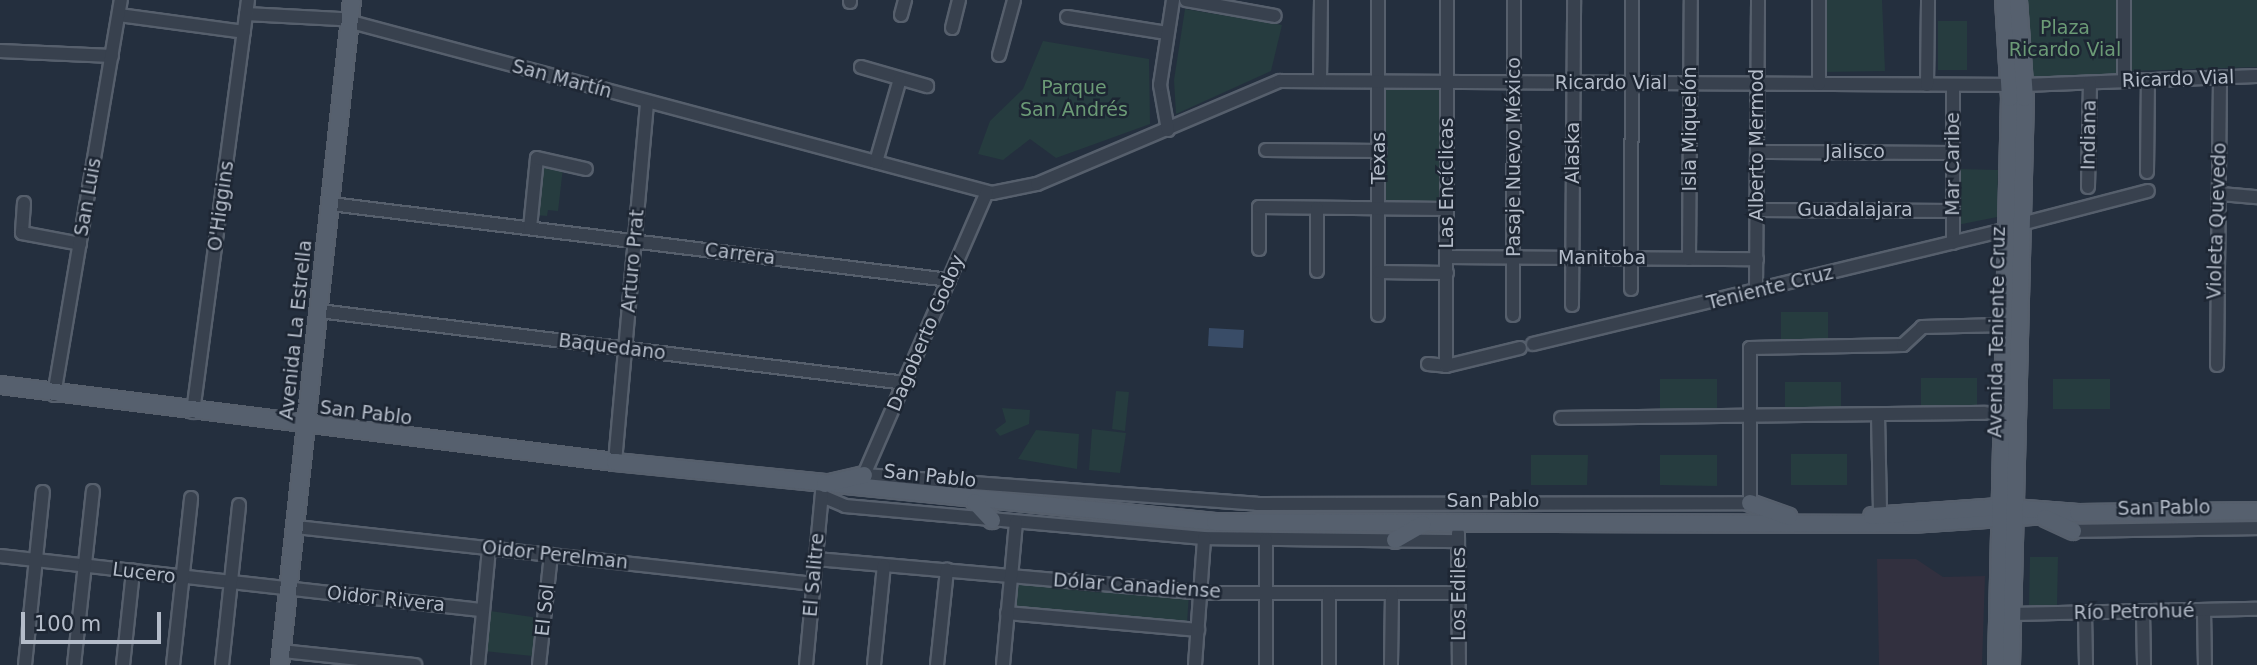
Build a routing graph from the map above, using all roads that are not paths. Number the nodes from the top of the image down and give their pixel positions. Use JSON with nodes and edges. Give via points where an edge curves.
{"nodes":[{"id":1,"x":121,"y":0,"type":"edge"},
{"id":2,"x":248,"y":0,"type":"edge"},
{"id":3,"x":352,"y":0,"type":"edge"},
{"id":4,"x":905,"y":0,"type":"edge"},
{"id":5,"x":959,"y":0,"type":"edge"},
{"id":6,"x":1014,"y":0,"type":"edge"},
{"id":7,"x":1172,"y":0,"type":"edge"},
{"id":8,"x":1186,"y":0,"type":"edge"},
{"id":9,"x":1321,"y":0,"type":"edge"},
{"id":10,"x":1378,"y":0,"type":"edge"},
{"id":11,"x":1447,"y":0,"type":"edge"},
{"id":12,"x":1514,"y":0,"type":"edge"},
{"id":13,"x":1574,"y":0,"type":"edge"},
{"id":14,"x":1632,"y":0,"type":"edge"},
{"id":15,"x":1691,"y":0,"type":"edge"},
{"id":16,"x":1758,"y":0,"type":"edge"},
{"id":17,"x":1819,"y":0,"type":"edge"},
{"id":18,"x":1928,"y":0,"type":"edge"},
{"id":19,"x":2004,"y":0,"type":"edge"},
{"id":20,"x":2018,"y":0,"type":"edge"},
{"id":21,"x":2124,"y":0,"type":"edge"},
{"id":22,"x":246,"y":14,"type":"junction"},
{"id":23,"x":118,"y":15,"type":"junction"},
{"id":24,"x":901,"y":15,"type":"dead end"},
{"id":25,"x":1275,"y":16,"type":"dead end"},
{"id":26,"x":1067,"y":17,"type":"dead end"},
{"id":27,"x":350,"y":22,"type":"junction"},
{"id":28,"x":952,"y":28,"type":"dead end"},
{"id":29,"x":244,"y":32,"type":"junction"},
{"id":30,"x":1167,"y":33,"type":"junction"},
{"id":31,"x":0,"y":51,"type":"edge"},
{"id":32,"x":999,"y":55,"type":"dead end"},
{"id":33,"x":112,"y":56,"type":"junction"},
{"id":34,"x":861,"y":67,"type":"dead end"},
{"id":35,"x":2257,"y":76,"type":"edge"},
{"id":36,"x":2220,"y":78,"type":"junction"},
{"id":37,"x":900,"y":79,"type":"junction"},
{"id":38,"x":2148,"y":80,"type":"junction"},
{"id":39,"x":1320,"y":81,"type":"junction"},
{"id":40,"x":1379,"y":82,"type":"junction"},
{"id":41,"x":1447,"y":82,"type":"junction"},
{"id":42,"x":1514,"y":82,"type":"junction"},
{"id":43,"x":2124,"y":82,"type":"junction"},
{"id":44,"x":1573,"y":83,"type":"junction"},
{"id":45,"x":1632,"y":83,"type":"junction"},
{"id":46,"x":1690,"y":83,"type":"junction"},
{"id":47,"x":2090,"y":83,"type":"junction"},
{"id":48,"x":1758,"y":84,"type":"junction"},
{"id":49,"x":1819,"y":84,"type":"junction"},
{"id":50,"x":1927,"y":85,"type":"junction"},
{"id":51,"x":1953,"y":85,"type":"junction"},
{"id":52,"x":2017,"y":85,"type":"junction"},
{"id":53,"x":927,"y":86,"type":"dead end"},
{"id":54,"x":647,"y":102,"type":"junction"},
{"id":55,"x":1168,"y":130,"type":"junction"},
{"id":56,"x":1266,"y":150,"type":"dead end"},
{"id":57,"x":1380,"y":151,"type":"junction"},
{"id":58,"x":1757,"y":152,"type":"junction"},
{"id":59,"x":1953,"y":153,"type":"junction"},
{"id":60,"x":876,"y":162,"type":"junction"},
{"id":61,"x":586,"y":169,"type":"dead end"},
{"id":62,"x":2147,"y":172,"type":"dead end"},
{"id":63,"x":2088,"y":187,"type":"dead end"},
{"id":64,"x":2148,"y":191,"type":"dead end"},
{"id":65,"x":987,"y":192,"type":"junction"},
{"id":66,"x":2221,"y":194,"type":"junction"},
{"id":67,"x":2257,"y":197,"type":"edge"},
{"id":68,"x":24,"y":202,"type":"dead end"},
{"id":69,"x":331,"y":204,"type":"junction"},
{"id":70,"x":1317,"y":208,"type":"junction"},
{"id":71,"x":1379,"y":209,"type":"junction"},
{"id":72,"x":1447,"y":209,"type":"junction"},
{"id":73,"x":1757,"y":210,"type":"junction"},
{"id":74,"x":1953,"y":211,"type":"junction"},
{"id":75,"x":2014,"y":227,"type":"junction"},
{"id":76,"x":530,"y":228,"type":"junction"},
{"id":77,"x":635,"y":241,"type":"junction"},
{"id":78,"x":1953,"y":243,"type":"junction"},
{"id":79,"x":80,"y":244,"type":"junction"},
{"id":80,"x":1259,"y":249,"type":"dead end"},
{"id":81,"x":1447,"y":257,"type":"junction"},
{"id":82,"x":1513,"y":257,"type":"junction"},
{"id":83,"x":1573,"y":258,"type":"junction"},
{"id":84,"x":1631,"y":258,"type":"junction"},
{"id":85,"x":1689,"y":259,"type":"junction"},
{"id":86,"x":1757,"y":259,"type":"junction"},
{"id":87,"x":1317,"y":271,"type":"dead end"},
{"id":88,"x":1379,"y":272,"type":"junction"},
{"id":89,"x":1447,"y":273,"type":"junction"},
{"id":90,"x":949,"y":280,"type":"junction"},
{"id":91,"x":1631,"y":289,"type":"dead end"},
{"id":92,"x":1756,"y":289,"type":"junction"},
{"id":93,"x":2012,"y":289,"type":"junction"},
{"id":94,"x":1572,"y":305,"type":"dead end"},
{"id":95,"x":319,"y":311,"type":"junction"},
{"id":96,"x":1378,"y":315,"type":"dead end"},
{"id":97,"x":1513,"y":315,"type":"dead end"},
{"id":98,"x":2004,"y":325,"type":"junction"},
{"id":99,"x":1534,"y":344,"type":"dead end"},
{"id":100,"x":1520,"y":348,"type":"dead end"},
{"id":101,"x":626,"y":349,"type":"junction"},
{"id":102,"x":1428,"y":364,"type":"dead end"},
{"id":103,"x":2217,"y":365,"type":"dead end"},
{"id":104,"x":1446,"y":366,"type":"junction"},
{"id":105,"x":905,"y":383,"type":"junction"},
{"id":106,"x":0,"y":385,"type":"edge"},
{"id":107,"x":54,"y":395,"type":"junction"},
{"id":108,"x":193,"y":412,"type":"junction"},
{"id":109,"x":1985,"y":413,"type":"dead end"},
{"id":110,"x":1878,"y":415,"type":"junction"},
{"id":111,"x":1749,"y":416,"type":"junction"},
{"id":112,"x":1561,"y":418,"type":"dead end"},
{"id":113,"x":307,"y":427,"type":"junction"},
{"id":114,"x":615,"y":462,"type":"junction"},
{"id":115,"x":864,"y":475,"type":"junction"},
{"id":116,"x":93,"y":491,"type":"dead end"},
{"id":117,"x":822,"y":491,"type":"junction"},
{"id":118,"x":43,"y":492,"type":"dead end"},
{"id":119,"x":191,"y":498,"type":"dead end"},
{"id":120,"x":975,"y":502,"type":"junction"},
{"id":121,"x":1750,"y":503,"type":"junction"},
{"id":122,"x":239,"y":505,"type":"dead end"},
{"id":123,"x":2257,"y":511,"type":"edge"},
{"id":124,"x":2077,"y":513,"type":"junction"},
{"id":125,"x":1880,"y":514,"type":"junction"},
{"id":126,"x":2007,"y":514,"type":"junction"},
{"id":127,"x":1142,"y":517,"type":"junction"},
{"id":128,"x":2045,"y":518,"type":"junction"},
{"id":129,"x":1860,"y":519,"type":"junction"},
{"id":130,"x":992,"y":520,"type":"junction"},
{"id":131,"x":1798,"y":520,"type":"junction"},
{"id":132,"x":1425,"y":522,"type":"junction"},
{"id":133,"x":1458,"y":522,"type":"junction"},
{"id":134,"x":1016,"y":523,"type":"junction"},
{"id":135,"x":296,"y":527,"type":"junction"},
{"id":136,"x":2257,"y":528,"type":"edge"},
{"id":137,"x":2073,"y":531,"type":"joint"},
{"id":138,"x":1126,"y":532,"type":"junction"},
{"id":139,"x":1204,"y":538,"type":"junction"},
{"id":140,"x":1266,"y":540,"type":"junction"},
{"id":141,"x":1395,"y":540,"type":"junction"},
{"id":142,"x":1458,"y":541,"type":"junction"},
{"id":143,"x":489,"y":548,"type":"junction"},
{"id":144,"x":551,"y":555,"type":"junction"},
{"id":145,"x":0,"y":556,"type":"edge"},
{"id":146,"x":816,"y":559,"type":"junction"},
{"id":147,"x":36,"y":560,"type":"junction"},
{"id":148,"x":884,"y":565,"type":"junction"},
{"id":149,"x":85,"y":566,"type":"junction"},
{"id":150,"x":947,"y":570,"type":"junction"},
{"id":151,"x":133,"y":571,"type":"junction"},
{"id":152,"x":1011,"y":576,"type":"junction"},
{"id":153,"x":183,"y":577,"type":"junction"},
{"id":154,"x":231,"y":582,"type":"junction"},
{"id":155,"x":814,"y":584,"type":"junction"},
{"id":156,"x":288,"y":589,"type":"junction"},
{"id":157,"x":1202,"y":593,"type":"junction"},
{"id":158,"x":1266,"y":593,"type":"junction"},
{"id":159,"x":1329,"y":593,"type":"junction"},
{"id":160,"x":1392,"y":593,"type":"junction"},
{"id":161,"x":1459,"y":593,"type":"junction"},
{"id":162,"x":2257,"y":609,"type":"edge"},
{"id":163,"x":483,"y":610,"type":"junction"},
{"id":164,"x":2204,"y":610,"type":"junction"},
{"id":165,"x":2143,"y":612,"type":"junction"},
{"id":166,"x":1007,"y":613,"type":"junction"},
{"id":167,"x":2085,"y":613,"type":"junction"},
{"id":168,"x":2011,"y":614,"type":"junction"},
{"id":169,"x":1198,"y":630,"type":"junction"},
{"id":170,"x":281,"y":658,"type":"edge"},
{"id":171,"x":25,"y":665,"type":"edge"},
{"id":172,"x":74,"y":665,"type":"edge"},
{"id":173,"x":123,"y":665,"type":"edge"},
{"id":174,"x":173,"y":665,"type":"edge"},
{"id":175,"x":222,"y":665,"type":"edge"},
{"id":176,"x":415,"y":665,"type":"edge"},
{"id":177,"x":478,"y":665,"type":"edge"},
{"id":178,"x":539,"y":665,"type":"edge"},
{"id":179,"x":806,"y":665,"type":"edge"},
{"id":180,"x":874,"y":665,"type":"edge"},
{"id":181,"x":937,"y":665,"type":"edge"},
{"id":182,"x":1003,"y":665,"type":"edge"},
{"id":183,"x":1195,"y":665,"type":"edge"},
{"id":184,"x":1266,"y":665,"type":"edge"},
{"id":185,"x":1329,"y":665,"type":"edge"},
{"id":186,"x":1391,"y":665,"type":"edge"},
{"id":187,"x":1459,"y":665,"type":"edge"},
{"id":188,"x":1997,"y":665,"type":"edge"},
{"id":189,"x":2011,"y":665,"type":"edge"},
{"id":190,"x":2086,"y":665,"type":"edge"},
{"id":191,"x":2144,"y":665,"type":"edge"},
{"id":192,"x":2206,"y":665,"type":"edge"}],
"edges":[{"from":1,"to":23,"type":"street","name":"San Luis"},
{"from":2,"to":22,"type":"street","name":"O'Higgins"},
{"from":3,"to":27,"type":"main road","name":"Avenida La Estrella"},
{"from":4,"to":24,"type":"street"},
{"from":5,"to":28,"type":"street"},
{"from":6,"to":32,"type":"street"},
{"from":7,"to":30,"type":"street"},
{"from":8,"to":25,"type":"street"},
{"from":9,"to":39,"type":"street"},
{"from":10,"to":40,"type":"street","name":"Texas"},
{"from":11,"to":41,"type":"street","name":"Las Encíclicas"},
{"from":12,"to":42,"type":"street","name":"Pasaje Nuevo México"},
{"from":13,"to":44,"type":"street","name":"Alaska"},
{"from":14,"to":45,"type":"street"},
{"from":15,"to":46,"type":"street","name":"Isla Miquelón"},
{"from":16,"to":48,"type":"street","name":"Alberto Mermod"},
{"from":17,"to":49,"type":"street"},
{"from":18,"to":50,"type":"street"},
{"from":19,"to":52,"type":"main road","name":"Avenida Teniente Cruz"},
{"from":20,"to":52,"type":"main road","name":"Avenida Teniente Cruz"},
{"from":21,"to":43,"type":"street"},
{"from":22,"to":27,"type":"street","name":"San Martín"},
{"from":22,"to":29,"type":"street","name":"O'Higgins"},
{"from":23,"to":29,"type":"street"},
{"from":23,"to":33,"type":"street","name":"San Luis"},
{"from":26,"to":30,"type":"street"},
{"from":27,"to":54,"type":"street","name":"San Martín"},
{"from":27,"to":69,"type":"main road","name":"Avenida La Estrella"},
{"from":29,"to":108,"type":"street","name":"O'Higgins"},
{"from":30,"to":55,"type":"street","via":[[1160,85]]},
{"from":31,"to":33,"type":"street"},
{"from":33,"to":79,"type":"street","name":"San Luis"},
{"from":34,"to":37,"type":"street"},
{"from":35,"to":36,"type":"street","name":"Ricardo Vial"},
{"from":36,"to":38,"type":"street","name":"Ricardo Vial"},
{"from":36,"to":66,"type":"street","name":"Violeta Quevedo"},
{"from":37,"to":53,"type":"street"},
{"from":37,"to":60,"type":"street"},
{"from":38,"to":43,"type":"street","name":"Ricardo Vial"},
{"from":38,"to":62,"type":"street"},
{"from":39,"to":40,"type":"street","name":"Ricardo Vial"},
{"from":39,"to":55,"type":"street","name":"Ricardo Vial","via":[[1271,83]]},
{"from":40,"to":41,"type":"street","name":"Ricardo Vial"},
{"from":40,"to":57,"type":"street","name":"Texas"},
{"from":41,"to":42,"type":"street","name":"Ricardo Vial"},
{"from":41,"to":72,"type":"street","name":"Las Encíclicas"},
{"from":42,"to":44,"type":"street","name":"Ricardo Vial"},
{"from":42,"to":82,"type":"street","name":"Pasaje Nuevo México"},
{"from":43,"to":47,"type":"street","name":"Ricardo Vial"},
{"from":44,"to":45,"type":"street","name":"Ricardo Vial"},
{"from":44,"to":83,"type":"street","name":"Alaska"},
{"from":45,"to":46,"type":"street","name":"Ricardo Vial"},
{"from":45,"to":84,"type":"street"},
{"from":46,"to":48,"type":"street","name":"Ricardo Vial"},
{"from":46,"to":85,"type":"street","name":"Isla Miquelón"},
{"from":47,"to":52,"type":"street","name":"Ricardo Vial"},
{"from":47,"to":63,"type":"street","name":"Indiana"},
{"from":48,"to":49,"type":"street","name":"Ricardo Vial"},
{"from":48,"to":58,"type":"street","name":"Alberto Mermod"},
{"from":49,"to":50,"type":"street","name":"Ricardo Vial"},
{"from":50,"to":51,"type":"street","name":"Ricardo Vial"},
{"from":51,"to":52,"type":"street","name":"Ricardo Vial"},
{"from":51,"to":59,"type":"street","name":"Mar Caribe"},
{"from":52,"to":75,"type":"main road","name":"Avenida Teniente Cruz"},
{"from":54,"to":60,"type":"street","name":"San Martín"},
{"from":54,"to":77,"type":"street","name":"Arturo Prat"},
{"from":55,"to":65,"type":"street","name":"Ricardo Vial","via":[[1033,186]]},
{"from":56,"to":57,"type":"street"},
{"from":57,"to":71,"type":"street","name":"Texas"},
{"from":58,"to":59,"type":"street","name":"Jalisco"},
{"from":58,"to":73,"type":"street","name":"Alberto Mermod"},
{"from":59,"to":74,"type":"street","name":"Mar Caribe"},
{"from":60,"to":65,"type":"street","name":"San Martín"},
{"from":61,"to":76,"type":"street","via":[[537,158]]},
{"from":64,"to":75,"type":"street","name":"Teniente Cruz"},
{"from":65,"to":90,"type":"street","name":"Dagoberto Godoy"},
{"from":66,"to":67,"type":"street"},
{"from":66,"to":103,"type":"street","name":"Violeta Quevedo"},
{"from":68,"to":79,"type":"street","via":[[22,233]]},
{"from":69,"to":76,"type":"street","name":"Carrera"},
{"from":69,"to":95,"type":"main road","name":"Avenida La Estrella"},
{"from":70,"to":71,"type":"street"},
{"from":70,"to":80,"type":"street","via":[[1259,207]]},
{"from":70,"to":87,"type":"street"},
{"from":71,"to":72,"type":"street"},
{"from":71,"to":88,"type":"street","name":"Texas"},
{"from":72,"to":81,"type":"street","name":"Las Encíclicas"},
{"from":73,"to":74,"type":"street","name":"Guadalajara"},
{"from":73,"to":86,"type":"street","name":"Alberto Mermod"},
{"from":74,"to":78,"type":"street","name":"Mar Caribe"},
{"from":75,"to":78,"type":"street","name":"Teniente Cruz"},
{"from":75,"to":93,"type":"main road","name":"Avenida Teniente Cruz"},
{"from":76,"to":77,"type":"street","name":"Carrera"},
{"from":77,"to":90,"type":"street","name":"Carrera"},
{"from":77,"to":101,"type":"street","name":"Arturo Prat"},
{"from":78,"to":92,"type":"street","name":"Teniente Cruz"},
{"from":79,"to":107,"type":"street","name":"San Luis"},
{"from":81,"to":82,"type":"street","name":"Manitoba"},
{"from":81,"to":89,"type":"street","name":"Las Encíclicas"},
{"from":82,"to":83,"type":"street","name":"Manitoba"},
{"from":82,"to":97,"type":"street","name":"Pasaje Nuevo México"},
{"from":83,"to":84,"type":"street","name":"Manitoba"},
{"from":83,"to":94,"type":"street","name":"Alaska"},
{"from":84,"to":85,"type":"street","name":"Manitoba"},
{"from":84,"to":91,"type":"street"},
{"from":85,"to":86,"type":"street","name":"Manitoba"},
{"from":86,"to":92,"type":"street","name":"Alberto Mermod"},
{"from":88,"to":89,"type":"street"},
{"from":88,"to":96,"type":"street","name":"Texas"},
{"from":89,"to":104,"type":"street","name":"Las Encíclicas"},
{"from":90,"to":105,"type":"street","name":"Dagoberto Godoy"},
{"from":92,"to":99,"type":"street","name":"Teniente Cruz"},
{"from":93,"to":98,"type":"main road","name":"Avenida Teniente Cruz"},
{"from":93,"to":126,"type":"main road","name":"Avenida Teniente Cruz"},
{"from":95,"to":101,"type":"street","name":"Baquedano"},
{"from":95,"to":113,"type":"main road","name":"Avenida La Estrella"},
{"from":98,"to":111,"type":"street","via":[[1922,327],[1903,345],[1750,348]]},
{"from":98,"to":126,"type":"main road","name":"Avenida Teniente Cruz"},
{"from":100,"to":104,"type":"street"},
{"from":101,"to":105,"type":"street","name":"Baquedano"},
{"from":101,"to":114,"type":"street","name":"Arturo Prat"},
{"from":102,"to":104,"type":"street"},
{"from":105,"to":115,"type":"street","name":"Dagoberto Godoy"},
{"from":106,"to":107,"type":"main road","name":"San Pablo"},
{"from":107,"to":108,"type":"main road","name":"San Pablo"},
{"from":108,"to":113,"type":"main road","name":"San Pablo"},
{"from":109,"to":110,"type":"street"},
{"from":110,"to":111,"type":"street"},
{"from":110,"to":125,"type":"street"},
{"from":111,"to":112,"type":"street"},
{"from":111,"to":121,"type":"street"},
{"from":113,"to":114,"type":"main road","name":"San Pablo"},
{"from":113,"to":135,"type":"main road","name":"Avenida La Estrella"},
{"from":114,"to":117,"type":"main road","name":"San Pablo"},
{"from":115,"to":117,"type":"main road"},
{"from":115,"to":121,"type":"street","name":"San Pablo","via":[[1247,504]]},
{"from":116,"to":149,"type":"street"},
{"from":117,"to":120,"type":"main road","name":"San Pablo"},
{"from":117,"to":130,"type":"street","name":"San Pablo","via":[[840,505]]},
{"from":117,"to":146,"type":"street","name":"El Salitre"},
{"from":118,"to":147,"type":"street"},
{"from":119,"to":153,"type":"street"},
{"from":120,"to":127,"type":"main road","name":"San Pablo"},
{"from":120,"to":130,"type":"main road"},
{"from":121,"to":131,"type":"main road"},
{"from":122,"to":154,"type":"street"},
{"from":123,"to":124,"type":"main road","name":"San Pablo"},
{"from":124,"to":126,"type":"main road","name":"San Pablo"},
{"from":124,"to":128,"type":"main road","name":"San Pablo"},
{"from":125,"to":126,"type":"main road","name":"San Pablo"},
{"from":125,"to":129,"type":"main road","name":"San Pablo"},
{"from":126,"to":128,"type":"main road","name":"San Pablo"},
{"from":126,"to":129,"type":"main road","name":"San Pablo"},
{"from":126,"to":168,"type":"main road","name":"Avenida Teniente Cruz"},
{"from":126,"to":188,"type":"main road","name":"Avenida Teniente Cruz"},
{"from":127,"to":132,"type":"main road","name":"San Pablo"},
{"from":127,"to":138,"type":"main road"},
{"from":128,"to":137,"type":"main road"},
{"from":129,"to":131,"type":"main road","name":"San Pablo"},
{"from":130,"to":134,"type":"street","name":"San Pablo"},
{"from":131,"to":133,"type":"main road","name":"San Pablo"},
{"from":132,"to":133,"type":"main road","name":"San Pablo"},
{"from":132,"to":141,"type":"main road"},
{"from":133,"to":142,"type":"street","name":"Los Ediles"},
{"from":134,"to":138,"type":"street","name":"San Pablo"},
{"from":134,"to":152,"type":"street"},
{"from":135,"to":143,"type":"street","name":"Oidor Perelman"},
{"from":135,"to":156,"type":"main road","name":"Avenida La Estrella"},
{"from":136,"to":137,"type":"street","name":"San Pablo"},
{"from":138,"to":139,"type":"street","name":"San Pablo"},
{"from":139,"to":140,"type":"street","name":"San Pablo"},
{"from":139,"to":157,"type":"street"},
{"from":140,"to":141,"type":"street","name":"San Pablo"},
{"from":140,"to":158,"type":"street"},
{"from":141,"to":142,"type":"street","name":"San Pablo"},
{"from":142,"to":161,"type":"street","name":"Los Ediles"},
{"from":143,"to":144,"type":"street","name":"Oidor Perelman"},
{"from":143,"to":163,"type":"street"},
{"from":144,"to":155,"type":"street","name":"Oidor Perelman"},
{"from":144,"to":178,"type":"street","name":"El Sol"},
{"from":145,"to":147,"type":"street","name":"Lucero"},
{"from":146,"to":148,"type":"street","name":"Dólar Canadiense"},
{"from":146,"to":155,"type":"street","name":"El Salitre"},
{"from":147,"to":149,"type":"street","name":"Lucero"},
{"from":147,"to":171,"type":"street"},
{"from":148,"to":150,"type":"street","name":"Dólar Canadiense"},
{"from":148,"to":180,"type":"street"},
{"from":149,"to":151,"type":"street","name":"Lucero"},
{"from":149,"to":172,"type":"street"},
{"from":150,"to":152,"type":"street","name":"Dólar Canadiense"},
{"from":150,"to":181,"type":"street"},
{"from":151,"to":153,"type":"street","name":"Lucero"},
{"from":151,"to":173,"type":"street"},
{"from":152,"to":157,"type":"street","name":"Dólar Canadiense"},
{"from":152,"to":166,"type":"street"},
{"from":153,"to":154,"type":"street","name":"Lucero"},
{"from":153,"to":174,"type":"street"},
{"from":154,"to":156,"type":"street","name":"Lucero"},
{"from":154,"to":175,"type":"street"},
{"from":155,"to":179,"type":"street","name":"El Salitre"},
{"from":156,"to":163,"type":"street","name":"Oidor Rivera"},
{"from":156,"to":170,"type":"main road","name":"Avenida La Estrella"},
{"from":157,"to":158,"type":"street","name":"Dólar Canadiense"},
{"from":157,"to":169,"type":"street"},
{"from":158,"to":159,"type":"street","name":"Dólar Canadiense"},
{"from":158,"to":184,"type":"street"},
{"from":159,"to":160,"type":"street","name":"Dólar Canadiense"},
{"from":159,"to":185,"type":"street"},
{"from":160,"to":161,"type":"street","name":"Dólar Canadiense"},
{"from":160,"to":186,"type":"street"},
{"from":161,"to":187,"type":"street","name":"Los Ediles"},
{"from":162,"to":164,"type":"street","name":"Río Petrohué"},
{"from":163,"to":177,"type":"street"},
{"from":164,"to":165,"type":"street","name":"Río Petrohué"},
{"from":164,"to":192,"type":"street"},
{"from":165,"to":167,"type":"street","name":"Río Petrohué"},
{"from":165,"to":191,"type":"street"},
{"from":166,"to":169,"type":"street"},
{"from":166,"to":182,"type":"street"},
{"from":167,"to":168,"type":"street","name":"Río Petrohué"},
{"from":167,"to":190,"type":"street"},
{"from":168,"to":189,"type":"main road","name":"Avenida Teniente Cruz"},
{"from":169,"to":183,"type":"street"},
{"from":170,"to":176,"type":"street"}]}
